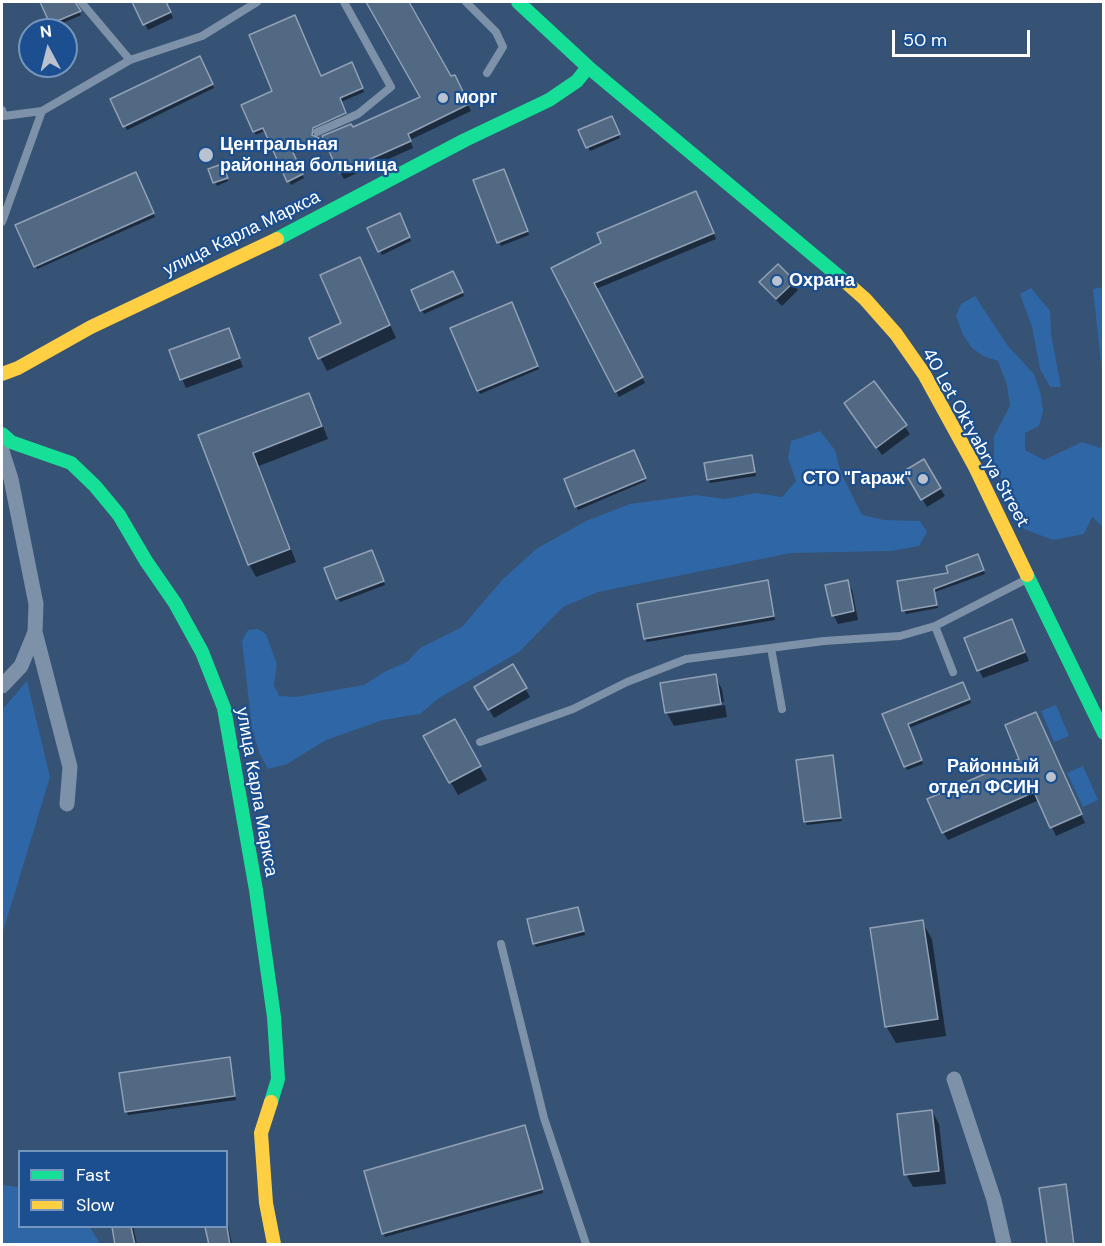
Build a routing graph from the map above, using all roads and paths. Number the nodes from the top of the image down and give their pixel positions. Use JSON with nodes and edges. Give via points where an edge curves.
{"nodes":[{"id":1,"x":81,"y":2,"type":"edge"},
{"id":2,"x":258,"y":2,"type":"edge"},
{"id":3,"x":344,"y":2,"type":"edge"},
{"id":4,"x":466,"y":2,"type":"edge"},
{"id":5,"x":518,"y":2,"type":"edge"},
{"id":6,"x":130,"y":60,"type":"junction"},
{"id":7,"x":588,"y":67,"type":"junction"},
{"id":8,"x":487,"y":73,"type":"dead end"},
{"id":9,"x":42,"y":111,"type":"junction"},
{"id":10,"x":2,"y":114,"type":"edge"},
{"id":11,"x":317,"y":132,"type":"dead end"},
{"id":12,"x":2,"y":222,"type":"edge"},
{"id":13,"x":2,"y":374,"type":"edge"},
{"id":14,"x":2,"y":434,"type":"edge"},
{"id":15,"x":2,"y":451,"type":"edge"},
{"id":16,"x":1028,"y":578,"type":"junction"},
{"id":17,"x":935,"y":626,"type":"junction"},
{"id":18,"x":35,"y":632,"type":"junction"},
{"id":19,"x":771,"y":648,"type":"junction"},
{"id":20,"x":953,"y":672,"type":"dead end"},
{"id":21,"x":2,"y":686,"type":"edge"},
{"id":22,"x":782,"y":709,"type":"dead end"},
{"id":23,"x":1104,"y":733,"type":"edge"},
{"id":24,"x":480,"y":742,"type":"dead end"},
{"id":25,"x":67,"y":804,"type":"dead end"},
{"id":26,"x":501,"y":944,"type":"dead end"},
{"id":27,"x":954,"y":1080,"type":"dead end"},
{"id":28,"x":274,"y":1245,"type":"edge"},
{"id":29,"x":586,"y":1245,"type":"edge"},
{"id":30,"x":1004,"y":1245,"type":"edge"}],
"edges":[{"from":1,"to":6,"type":"lane"},
{"from":2,"to":6,"type":"lane","via":[[202,36]]},
{"from":3,"to":11,"type":"lane","via":[[391,87],[358,114]]},
{"from":4,"to":8,"type":"lane","via":[[496,32],[503,47]]},
{"from":5,"to":7,"type":"street","name":"40 Let Oktyabrya Street"},
{"from":6,"to":9,"type":"lane"},
{"from":7,"to":13,"type":"street","name":"улица Карла Маркса","via":[[577,81],[549,100],[266,246],[91,327]]},
{"from":7,"to":16,"type":"street","name":"40 Let Oktyabrya Street","via":[[865,299],[896,334],[924,374],[975,467]]},
{"from":9,"to":10,"type":"lane"},
{"from":9,"to":12,"type":"lane"},
{"from":14,"to":28,"type":"street","name":"улица Карла Маркса","via":[[10,442],[71,462],[119,515],[176,603],[202,652],[224,708],[274,1017],[278,1079],[261,1133],[266,1203]]},
{"from":15,"to":18,"type":"street","via":[[36,604]]},
{"from":16,"to":17,"type":"lane"},
{"from":16,"to":23,"type":"street","name":"40 Let Oktyabrya Street"},
{"from":17,"to":19,"type":"lane","via":[[900,636]]},
{"from":17,"to":20,"type":"lane"},
{"from":18,"to":21,"type":"street","via":[[21,666]]},
{"from":18,"to":25,"type":"street","via":[[70,767]]},
{"from":19,"to":22,"type":"lane"},
{"from":19,"to":24,"type":"lane","via":[[686,659],[573,709]]},
{"from":26,"to":29,"type":"lane","via":[[544,1118]]},
{"from":27,"to":30,"type":"street","via":[[994,1200]]}]}
